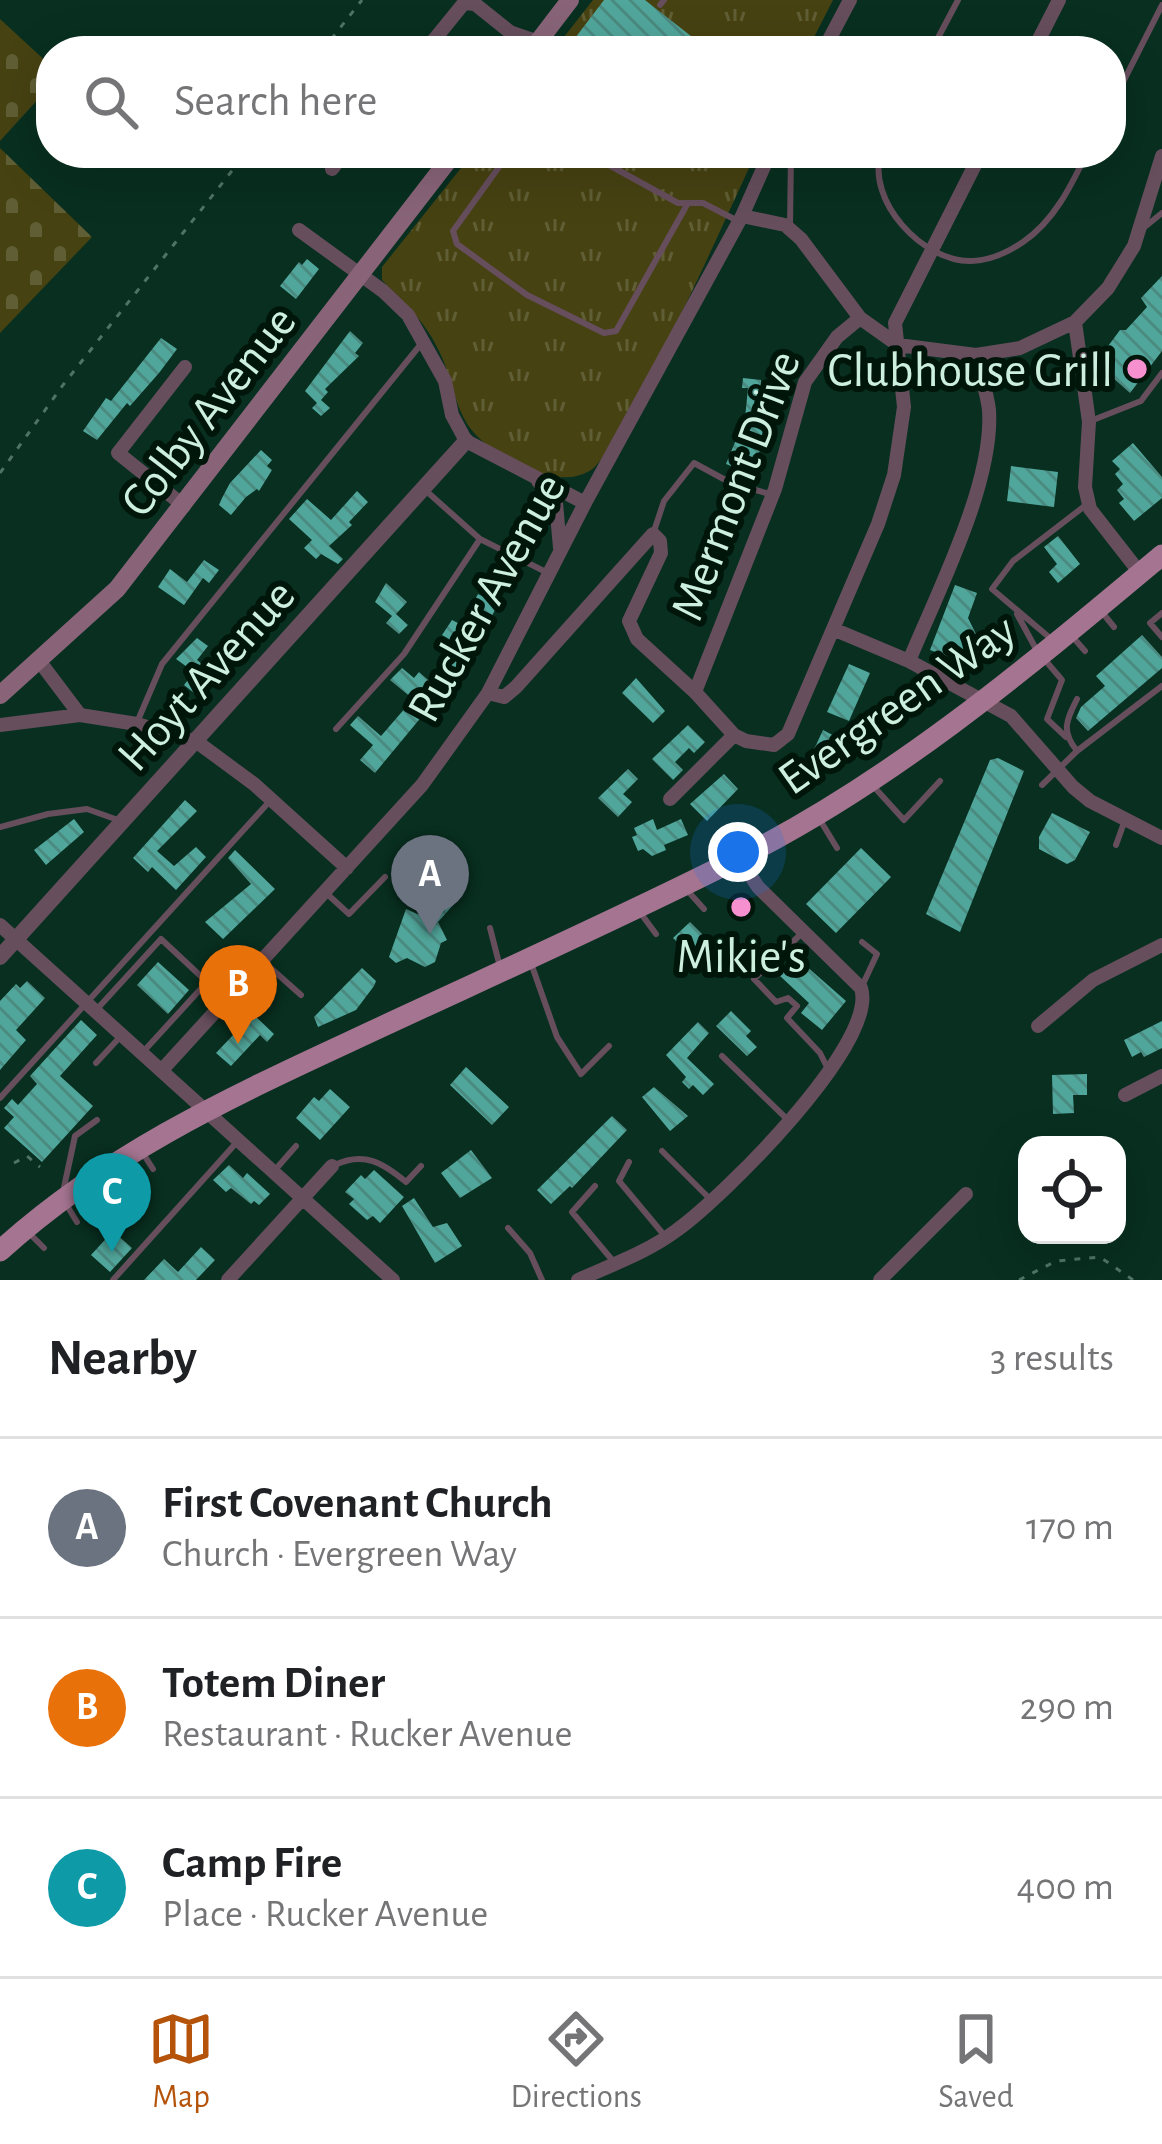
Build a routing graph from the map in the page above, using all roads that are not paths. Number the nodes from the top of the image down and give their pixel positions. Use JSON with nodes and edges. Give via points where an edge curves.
{"nodes":[{"id":1,"x":570,"y":0,"type":"edge"},
{"id":2,"x":850,"y":0,"type":"edge"},
{"id":3,"x":958,"y":0,"type":"edge"},
{"id":4,"x":1059,"y":0,"type":"edge"},
{"id":5,"x":1162,"y":5,"type":"edge"},
{"id":6,"x":437,"y":36,"type":"edge"},
{"id":7,"x":516,"y":36,"type":"edge"},
{"id":8,"x":544,"y":36,"type":"edge"},
{"id":9,"x":832,"y":36,"type":"edge"},
{"id":10,"x":940,"y":36,"type":"edge"},
{"id":11,"x":1041,"y":36,"type":"edge"},
{"id":12,"x":1126,"y":76,"type":"edge"},
{"id":13,"x":1162,"y":156,"type":"edge"},
{"id":14,"x":443,"y":168,"type":"edge"},
{"id":15,"x":498,"y":168,"type":"edge"},
{"id":16,"x":614,"y":168,"type":"edge"},
{"id":17,"x":763,"y":168,"type":"edge"},
{"id":18,"x":791,"y":168,"type":"edge"},
{"id":19,"x":881,"y":168,"type":"edge"},
{"id":20,"x":973,"y":168,"type":"edge"},
{"id":21,"x":1079,"y":168,"type":"edge"},
{"id":22,"x":688,"y":202,"type":"junction"},
{"id":23,"x":1162,"y":213,"type":"edge"},
{"id":24,"x":741,"y":219,"type":"junction"},
{"id":25,"x":299,"y":230,"type":"dead end"},
{"id":26,"x":789,"y":230,"type":"junction"},
{"id":27,"x":1139,"y":232,"type":"junction"},
{"id":28,"x":932,"y":250,"type":"junction"},
{"id":29,"x":360,"y":276,"type":"junction"},
{"id":30,"x":860,"y":318,"type":"junction"},
{"id":31,"x":1075,"y":322,"type":"junction"},
{"id":32,"x":425,"y":340,"type":"junction"},
{"id":33,"x":898,"y":345,"type":"junction"},
{"id":34,"x":976,"y":355,"type":"junction"},
{"id":35,"x":185,"y":367,"type":"dead end"},
{"id":36,"x":1162,"y":373,"type":"edge"},
{"id":37,"x":1152,"y":386,"type":"junction"},
{"id":38,"x":1162,"y":398,"type":"edge"},
{"id":39,"x":1089,"y":422,"type":"junction"},
{"id":40,"x":466,"y":441,"type":"junction"},
{"id":41,"x":535,"y":477,"type":"junction"},
{"id":42,"x":423,"y":489,"type":"junction"},
{"id":43,"x":773,"y":495,"type":"junction"},
{"id":44,"x":585,"y":503,"type":"junction"},
{"id":45,"x":1089,"y":503,"type":"junction"},
{"id":46,"x":184,"y":506,"type":"junction"},
{"id":47,"x":653,"y":534,"type":"junction"},
{"id":48,"x":480,"y":539,"type":"junction"},
{"id":49,"x":560,"y":553,"type":"junction"},
{"id":50,"x":1162,"y":555,"type":"edge"},
{"id":51,"x":1141,"y":573,"type":"junction"},
{"id":52,"x":549,"y":574,"type":"junction"},
{"id":53,"x":1098,"y":608,"type":"junction"},
{"id":54,"x":1016,"y":610,"type":"junction"},
{"id":55,"x":1162,"y":613,"type":"edge"},
{"id":56,"x":1114,"y":627,"type":"dead end"},
{"id":57,"x":833,"y":629,"type":"junction"},
{"id":58,"x":1162,"y":637,"type":"edge"},
{"id":59,"x":1055,"y":644,"type":"junction"},
{"id":60,"x":1085,"y":651,"type":"dead end"},
{"id":61,"x":909,"y":661,"type":"junction"},
{"id":62,"x":40,"y":662,"type":"junction"},
{"id":63,"x":1162,"y":686,"type":"edge"},
{"id":64,"x":695,"y":692,"type":"junction"},
{"id":65,"x":488,"y":693,"type":"junction"},
{"id":66,"x":0,"y":694,"type":"edge"},
{"id":67,"x":1077,"y":699,"type":"dead end"},
{"id":68,"x":985,"y":701,"type":"junction"},
{"id":69,"x":80,"y":716,"type":"junction"},
{"id":70,"x":137,"y":724,"type":"junction"},
{"id":71,"x":0,"y":725,"type":"edge"},
{"id":72,"x":336,"y":730,"type":"dead end"},
{"id":73,"x":734,"y":735,"type":"junction"},
{"id":74,"x":1066,"y":737,"type":"junction"},
{"id":75,"x":197,"y":742,"type":"junction"},
{"id":76,"x":1077,"y":751,"type":"junction"},
{"id":77,"x":1057,"y":771,"type":"junction"},
{"id":78,"x":869,"y":780,"type":"junction"},
{"id":79,"x":940,"y":781,"type":"dead end"},
{"id":80,"x":1042,"y":785,"type":"dead end"},
{"id":81,"x":670,"y":799,"type":"dead end"},
{"id":82,"x":271,"y":800,"type":"junction"},
{"id":83,"x":815,"y":813,"type":"junction"},
{"id":84,"x":1125,"y":820,"type":"junction"},
{"id":85,"x":124,"y":822,"type":"junction"},
{"id":86,"x":0,"y":827,"type":"edge"},
{"id":87,"x":1162,"y":838,"type":"edge"},
{"id":88,"x":1116,"y":845,"type":"dead end"},
{"id":89,"x":837,"y":848,"type":"dead end"},
{"id":90,"x":739,"y":858,"type":"junction"},
{"id":91,"x":347,"y":868,"type":"junction"},
{"id":92,"x":386,"y":877,"type":"dead end"},
{"id":93,"x":682,"y":885,"type":"junction"},
{"id":94,"x":325,"y":892,"type":"junction"},
{"id":95,"x":636,"y":907,"type":"junction"},
{"id":96,"x":704,"y":909,"type":"dead end"},
{"id":97,"x":0,"y":925,"type":"edge"},
{"id":98,"x":490,"y":928,"type":"dead end"},
{"id":99,"x":804,"y":931,"type":"junction"},
{"id":100,"x":656,"y":934,"type":"dead end"},
{"id":101,"x":16,"y":939,"type":"junction"},
{"id":102,"x":862,"y":942,"type":"dead end"},
{"id":103,"x":1162,"y":945,"type":"edge"},
{"id":104,"x":0,"y":956,"type":"edge"},
{"id":105,"x":529,"y":957,"type":"junction"},
{"id":106,"x":262,"y":960,"type":"junction"},
{"id":107,"x":501,"y":970,"type":"junction"},
{"id":108,"x":861,"y":988,"type":"junction"},
{"id":109,"x":301,"y":995,"type":"dead end"},
{"id":110,"x":91,"y":1006,"type":"junction"},
{"id":111,"x":1038,"y":1026,"type":"dead end"},
{"id":112,"x":122,"y":1035,"type":"junction"},
{"id":113,"x":609,"y":1046,"type":"dead end"},
{"id":114,"x":142,"y":1052,"type":"junction"},
{"id":115,"x":722,"y":1056,"type":"dead end"},
{"id":116,"x":96,"y":1063,"type":"dead end"},
{"id":117,"x":830,"y":1072,"type":"junction"},
{"id":118,"x":157,"y":1074,"type":"junction"},
{"id":119,"x":1162,"y":1076,"type":"edge"},
{"id":120,"x":1125,"y":1095,"type":"dead end"},
{"id":121,"x":0,"y":1098,"type":"edge"},
{"id":122,"x":206,"y":1109,"type":"junction"},
{"id":123,"x":97,"y":1120,"type":"dead end"},
{"id":124,"x":788,"y":1120,"type":"junction"},
{"id":125,"x":240,"y":1139,"type":"junction"},
{"id":126,"x":296,"y":1146,"type":"dead end"},
{"id":127,"x":139,"y":1147,"type":"junction"},
{"id":128,"x":662,"y":1151,"type":"dead end"},
{"id":129,"x":629,"y":1162,"type":"dead end"},
{"id":130,"x":332,"y":1166,"type":"joint"},
{"id":131,"x":421,"y":1166,"type":"dead end"},
{"id":132,"x":153,"y":1169,"type":"dead end"},
{"id":133,"x":275,"y":1170,"type":"junction"},
{"id":134,"x":88,"y":1179,"type":"junction"},
{"id":135,"x":595,"y":1186,"type":"dead end"},
{"id":136,"x":966,"y":1194,"type":"dead end"},
{"id":137,"x":62,"y":1197,"type":"junction"},
{"id":138,"x":305,"y":1197,"type":"junction"},
{"id":139,"x":712,"y":1201,"type":"junction"},
{"id":140,"x":103,"y":1202,"type":"dead end"},
{"id":141,"x":77,"y":1222,"type":"dead end"},
{"id":142,"x":24,"y":1228,"type":"junction"},
{"id":143,"x":508,"y":1228,"type":"dead end"},
{"id":144,"x":666,"y":1238,"type":"junction"},
{"id":145,"x":44,"y":1249,"type":"dead end"},
{"id":146,"x":0,"y":1250,"type":"edge"},
{"id":147,"x":615,"y":1264,"type":"junction"},
{"id":148,"x":113,"y":1280,"type":"edge"},
{"id":149,"x":228,"y":1280,"type":"edge"},
{"id":150,"x":393,"y":1280,"type":"edge"},
{"id":151,"x":542,"y":1280,"type":"edge"},
{"id":152,"x":578,"y":1280,"type":"edge"},
{"id":153,"x":880,"y":1280,"type":"edge"}],
"edges":[{"from":1,"to":8,"type":"main road"},
{"from":2,"to":9,"type":"street"},
{"from":3,"to":10,"type":"lane"},
{"from":4,"to":11,"type":"street"},
{"from":5,"to":12,"type":"lane"},
{"from":6,"to":7,"type":"street","via":[[464,3]]},
{"from":13,"to":27,"type":"street"},
{"from":14,"to":29,"type":"main road","name":"Colby Avenue"},
{"from":15,"to":22,"type":"lane","via":[[453,231],[457,244],[527,295],[604,333],[616,331]]},
{"from":16,"to":22,"type":"lane"},
{"from":17,"to":24,"type":"street","name":"Rucker Avenue"},
{"from":18,"to":26,"type":"lane"},
{"from":19,"to":28,"type":"lane","via":[[891,210]]},
{"from":20,"to":28,"type":"street"},
{"from":21,"to":28,"type":"lane","via":[[1059,206],[1026,241],[970,262]]},
{"from":22,"to":24,"type":"lane"},
{"from":23,"to":27,"type":"lane"},
{"from":24,"to":26,"type":"street"},
{"from":24,"to":44,"type":"street","name":"Rucker Avenue"},
{"from":25,"to":29,"type":"street"},
{"from":26,"to":30,"type":"street"},
{"from":27,"to":31,"type":"street","via":[[1108,288]]},
{"from":28,"to":33,"type":"street","via":[[896,323]]},
{"from":29,"to":32,"type":"street"},
{"from":29,"to":46,"type":"main road","name":"Colby Avenue"},
{"from":30,"to":33,"type":"street"},
{"from":30,"to":43,"type":"street","name":"Mermont Drive","via":[[805,382]]},
{"from":31,"to":34,"type":"street","via":[[1020,348]]},
{"from":31,"to":39,"type":"street"},
{"from":32,"to":40,"type":"street"},
{"from":32,"to":70,"type":"lane","via":[[162,664]]},
{"from":33,"to":34,"type":"street"},
{"from":33,"to":57,"type":"street","via":[[904,407],[897,459]]},
{"from":34,"to":61,"type":"street","via":[[989,412],[979,479]]},
{"from":35,"to":46,"type":"street","via":[[118,453]]},
{"from":36,"to":37,"type":"lane"},
{"from":37,"to":38,"type":"lane"},
{"from":37,"to":39,"type":"lane","via":[[1141,401]]},
{"from":39,"to":45,"type":"street"},
{"from":40,"to":41,"type":"street"},
{"from":40,"to":42,"type":"street","name":"Hoyt Avenue"},
{"from":41,"to":44,"type":"street"},
{"from":41,"to":49,"type":"street","via":[[556,503]]},
{"from":42,"to":48,"type":"lane"},
{"from":42,"to":75,"type":"street","name":"Hoyt Avenue"},
{"from":43,"to":47,"type":"lane","via":[[694,463],[664,501]]},
{"from":43,"to":64,"type":"street","name":"Mermont Drive"},
{"from":44,"to":49,"type":"street","name":"Rucker Avenue"},
{"from":45,"to":51,"type":"street"},
{"from":45,"to":54,"type":"lane","via":[[1012,561],[992,589]]},
{"from":46,"to":62,"type":"main road","name":"Colby Avenue","via":[[117,589]]},
{"from":47,"to":64,"type":"street","via":[[661,553],[628,621]]},
{"from":47,"to":65,"type":"street","via":[[516,687],[504,697]]},
{"from":48,"to":52,"type":"lane"},
{"from":48,"to":72,"type":"lane","via":[[404,654]]},
{"from":49,"to":52,"type":"street","name":"Rucker Avenue"},
{"from":50,"to":51,"type":"main road","name":"Evergreen Way"},
{"from":51,"to":53,"type":"main road","name":"Evergreen Way"},
{"from":52,"to":65,"type":"street","name":"Rucker Avenue"},
{"from":53,"to":56,"type":"lane"},
{"from":53,"to":59,"type":"main road","name":"Evergreen Way"},
{"from":54,"to":59,"type":"lane"},
{"from":54,"to":59,"type":"lane","via":[[1024,634]]},
{"from":55,"to":58,"type":"lane","via":[[1150,623]]},
{"from":57,"to":61,"type":"street"},
{"from":57,"to":73,"type":"street","via":[[788,734],[774,745]]},
{"from":59,"to":60,"type":"lane"},
{"from":59,"to":68,"type":"main road","name":"Evergreen Way"},
{"from":59,"to":74,"type":"lane","via":[[1062,680],[1047,719]]},
{"from":61,"to":68,"type":"street"},
{"from":62,"to":66,"type":"main road","name":"Colby Avenue"},
{"from":62,"to":69,"type":"street"},
{"from":63,"to":76,"type":"lane"},
{"from":64,"to":73,"type":"street"},
{"from":65,"to":91,"type":"street","name":"Rucker Avenue","via":[[422,785]]},
{"from":67,"to":74,"type":"lane"},
{"from":68,"to":77,"type":"street","via":[[1011,716]]},
{"from":68,"to":78,"type":"main road","name":"Evergreen Way"},
{"from":69,"to":70,"type":"street"},
{"from":69,"to":71,"type":"street"},
{"from":70,"to":75,"type":"street"},
{"from":73,"to":81,"type":"street"},
{"from":74,"to":76,"type":"lane"},
{"from":75,"to":82,"type":"street"},
{"from":75,"to":85,"type":"street","name":"Hoyt Avenue"},
{"from":76,"to":77,"type":"lane"},
{"from":77,"to":80,"type":"lane"},
{"from":77,"to":84,"type":"street"},
{"from":78,"to":79,"type":"lane","via":[[904,820]]},
{"from":78,"to":83,"type":"main road","name":"Evergreen Way"},
{"from":82,"to":91,"type":"street"},
{"from":82,"to":110,"type":"lane"},
{"from":83,"to":89,"type":"lane"},
{"from":83,"to":90,"type":"main road","name":"Evergreen Way"},
{"from":84,"to":87,"type":"street"},
{"from":84,"to":88,"type":"lane"},
{"from":85,"to":86,"type":"lane","via":[[88,809]]},
{"from":85,"to":101,"type":"street","name":"Hoyt Avenue"},
{"from":90,"to":93,"type":"main road","name":"Evergreen Way"},
{"from":90,"to":99,"type":"street"},
{"from":91,"to":94,"type":"street","name":"Rucker Avenue"},
{"from":92,"to":94,"type":"lane","via":[[349,914]]},
{"from":93,"to":95,"type":"main road","name":"Evergreen Way"},
{"from":93,"to":96,"type":"lane"},
{"from":94,"to":106,"type":"street","name":"Rucker Avenue"},
{"from":95,"to":100,"type":"lane"},
{"from":95,"to":105,"type":"main road","name":"Evergreen Way"},
{"from":97,"to":101,"type":"street"},
{"from":98,"to":107,"type":"lane"},
{"from":99,"to":108,"type":"street"},
{"from":99,"to":117,"type":"lane","via":[[754,979],[776,1002],[788,998],[797,1006],[787,1018]]},
{"from":101,"to":104,"type":"street","name":"Hoyt Avenue"},
{"from":101,"to":110,"type":"street"},
{"from":102,"to":108,"type":"lane","via":[[877,954]]},
{"from":103,"to":111,"type":"street","via":[[1093,980]]},
{"from":105,"to":107,"type":"main road","name":"Evergreen Way"},
{"from":105,"to":113,"type":"lane","via":[[557,1037],[581,1074]]},
{"from":106,"to":109,"type":"lane"},
{"from":106,"to":118,"type":"street","name":"Rucker Avenue"},
{"from":107,"to":122,"type":"main road","name":"Evergreen Way"},
{"from":108,"to":117,"type":"street","via":[[860,1019]]},
{"from":110,"to":112,"type":"street"},
{"from":110,"to":114,"type":"lane","via":[[161,939],[207,982]]},
{"from":110,"to":121,"type":"lane"},
{"from":112,"to":114,"type":"street"},
{"from":112,"to":116,"type":"lane"},
{"from":114,"to":118,"type":"street"},
{"from":115,"to":124,"type":"lane"},
{"from":117,"to":124,"type":"street"},
{"from":118,"to":122,"type":"street"},
{"from":119,"to":120,"type":"street"},
{"from":122,"to":125,"type":"street"},
{"from":122,"to":127,"type":"main road"},
{"from":123,"to":137,"type":"lane","via":[[75,1136]]},
{"from":124,"to":139,"type":"street"},
{"from":125,"to":133,"type":"street"},
{"from":125,"to":148,"type":"lane"},
{"from":126,"to":133,"type":"lane"},
{"from":127,"to":132,"type":"lane"},
{"from":127,"to":134,"type":"main road"},
{"from":128,"to":139,"type":"lane"},
{"from":129,"to":144,"type":"lane","via":[[619,1180]]},
{"from":130,"to":131,"type":"lane","via":[[373,1160],[406,1182]]},
{"from":130,"to":138,"type":"street"},
{"from":133,"to":138,"type":"street"},
{"from":134,"to":137,"type":"main road"},
{"from":134,"to":140,"type":"lane"},
{"from":135,"to":147,"type":"lane","via":[[572,1212]]},
{"from":136,"to":153,"type":"street"},
{"from":137,"to":141,"type":"lane"},
{"from":137,"to":142,"type":"main road"},
{"from":138,"to":149,"type":"street"},
{"from":138,"to":150,"type":"street"},
{"from":139,"to":144,"type":"street"},
{"from":142,"to":145,"type":"lane"},
{"from":142,"to":146,"type":"main road"},
{"from":143,"to":151,"type":"lane"},
{"from":144,"to":147,"type":"street"},
{"from":147,"to":152,"type":"street"}]}
